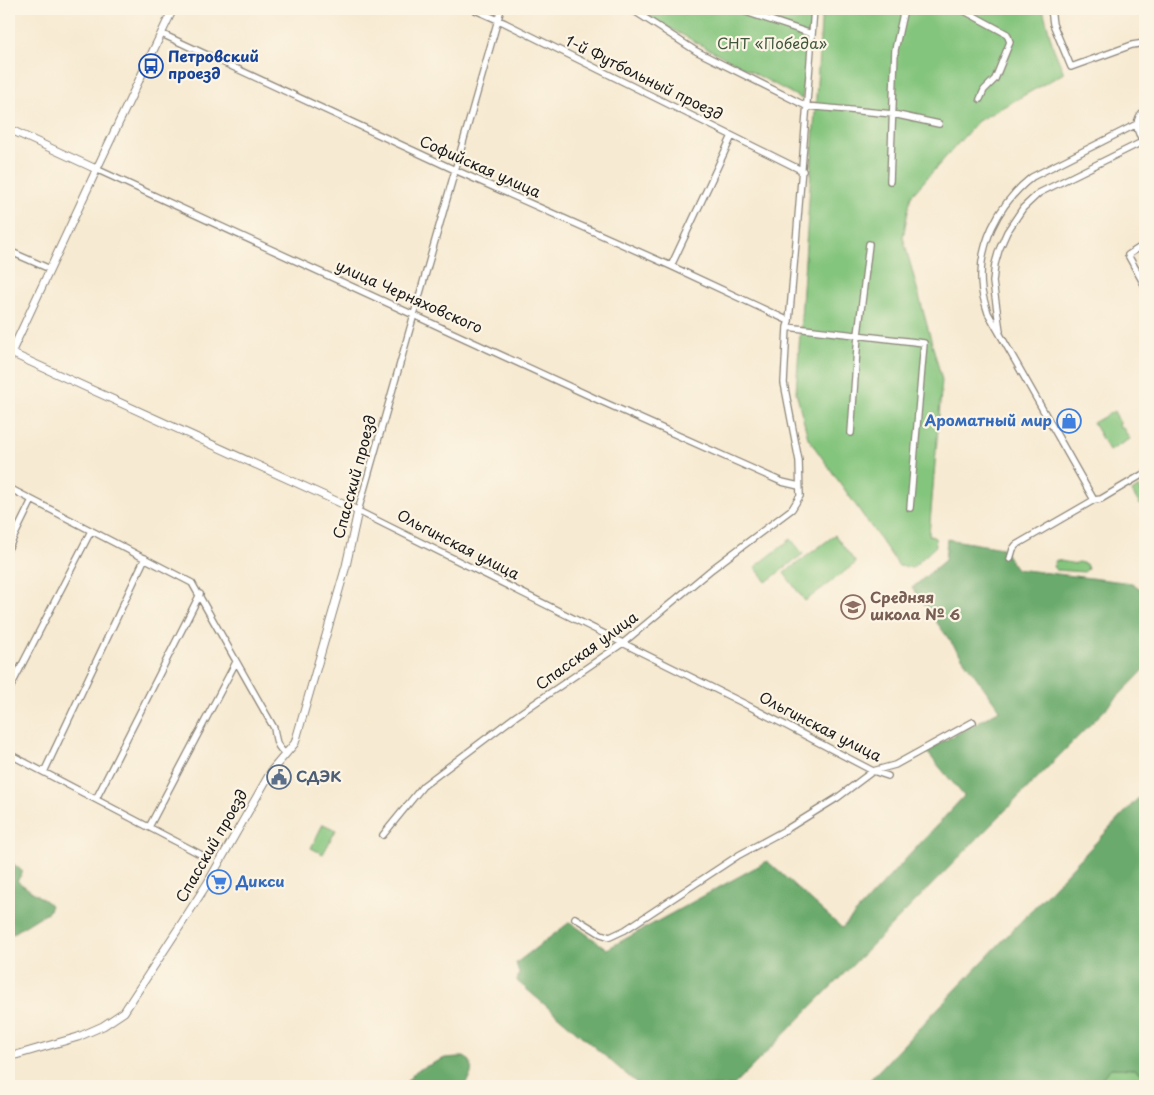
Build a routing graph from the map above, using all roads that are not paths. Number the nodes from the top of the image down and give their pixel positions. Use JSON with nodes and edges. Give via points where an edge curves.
{"nodes":[{"id":1,"x":173,"y":9,"type":"edge"},
{"id":2,"x":473,"y":9,"type":"edge"},
{"id":3,"x":501,"y":9,"type":"edge"},
{"id":4,"x":631,"y":9,"type":"edge"},
{"id":5,"x":737,"y":9,"type":"edge"},
{"id":6,"x":814,"y":9,"type":"edge"},
{"id":7,"x":904,"y":9,"type":"edge"},
{"id":8,"x":960,"y":9,"type":"edge"},
{"id":9,"x":1050,"y":9,"type":"edge"},
{"id":10,"x":498,"y":20,"type":"junction"},
{"id":11,"x":162,"y":34,"type":"junction"},
{"id":12,"x":812,"y":34,"type":"junction"},
{"id":13,"x":1145,"y":42,"type":"edge"},
{"id":14,"x":980,"y":99,"type":"dead end"},
{"id":15,"x":806,"y":106,"type":"junction"},
{"id":16,"x":1145,"y":110,"type":"edge"},
{"id":17,"x":893,"y":114,"type":"junction"},
{"id":18,"x":939,"y":124,"type":"dead end"},
{"id":19,"x":1137,"y":124,"type":"junction"},
{"id":20,"x":9,"y":129,"type":"edge"},
{"id":21,"x":732,"y":136,"type":"junction"},
{"id":22,"x":1145,"y":142,"type":"edge"},
{"id":23,"x":96,"y":169,"type":"junction"},
{"id":24,"x":454,"y":170,"type":"junction"},
{"id":25,"x":803,"y":172,"type":"junction"},
{"id":26,"x":890,"y":181,"type":"dead end"},
{"id":27,"x":869,"y":244,"type":"dead end"},
{"id":28,"x":1145,"y":244,"type":"edge"},
{"id":29,"x":9,"y":251,"type":"edge"},
{"id":30,"x":671,"y":266,"type":"junction"},
{"id":31,"x":50,"y":269,"type":"junction"},
{"id":32,"x":1145,"y":286,"type":"edge"},
{"id":33,"x":414,"y":315,"type":"junction"},
{"id":34,"x":788,"y":324,"type":"junction"},
{"id":35,"x":858,"y":335,"type":"junction"},
{"id":36,"x":1000,"y":335,"type":"junction"},
{"id":37,"x":10,"y":354,"type":"edge"},
{"id":38,"x":851,"y":433,"type":"dead end"},
{"id":39,"x":1145,"y":473,"type":"edge"},
{"id":40,"x":799,"y":486,"type":"junction"},
{"id":41,"x":9,"y":488,"type":"edge"},
{"id":42,"x":32,"y":500,"type":"junction"},
{"id":43,"x":1094,"y":500,"type":"junction"},
{"id":44,"x":910,"y":508,"type":"dead end"},
{"id":45,"x":358,"y":511,"type":"junction"},
{"id":46,"x":91,"y":531,"type":"junction"},
{"id":47,"x":9,"y":547,"type":"edge"},
{"id":48,"x":145,"y":558,"type":"junction"},
{"id":49,"x":1010,"y":559,"type":"dead end"},
{"id":50,"x":200,"y":594,"type":"junction"},
{"id":51,"x":623,"y":643,"type":"junction"},
{"id":52,"x":236,"y":662,"type":"junction"},
{"id":53,"x":9,"y":690,"type":"edge"},
{"id":54,"x":973,"y":722,"type":"dead end"},
{"id":55,"x":9,"y":754,"type":"edge"},
{"id":56,"x":286,"y":754,"type":"junction"},
{"id":57,"x":874,"y":771,"type":"junction"},
{"id":58,"x":44,"y":772,"type":"junction"},
{"id":59,"x":888,"y":776,"type":"dead end"},
{"id":60,"x":96,"y":800,"type":"junction"},
{"id":61,"x":150,"y":827,"type":"junction"},
{"id":62,"x":383,"y":835,"type":"dead end"},
{"id":63,"x":200,"y":854,"type":"dead end"},
{"id":64,"x":575,"y":918,"type":"dead end"},
{"id":65,"x":9,"y":1057,"type":"edge"}],
"edges":[{"from":1,"to":11,"type":"street"},
{"from":2,"to":10,"type":"street","name":"1-й Футбольный проезд"},
{"from":3,"to":10,"type":"street","name":"Спасский проезд"},
{"from":4,"to":15,"type":"street","via":[[696,51]]},
{"from":5,"to":12,"type":"street"},
{"from":6,"to":12,"type":"street"},
{"from":7,"to":17,"type":"street","via":[[895,50]]},
{"from":8,"to":14,"type":"street","via":[[1007,34],[1010,42],[995,79]]},
{"from":9,"to":13,"type":"street","via":[[1071,67]]},
{"from":10,"to":21,"type":"street","name":"1-й Футбольный проезд"},
{"from":10,"to":24,"type":"street","name":"Спасский проезд"},
{"from":11,"to":23,"type":"street"},
{"from":11,"to":24,"type":"street","name":"Софийская улица"},
{"from":12,"to":15,"type":"street"},
{"from":15,"to":17,"type":"street"},
{"from":15,"to":25,"type":"street"},
{"from":16,"to":19,"type":"street"},
{"from":17,"to":18,"type":"street"},
{"from":17,"to":26,"type":"street"},
{"from":19,"to":22,"type":"street","via":[[1137,131]]},
{"from":19,"to":36,"type":"street","via":[[1032,177],[998,214],[984,252],[981,274],[988,313]]},
{"from":20,"to":23,"type":"street","name":"улица Черняховского"},
{"from":21,"to":25,"type":"street","name":"1-й Футбольный проезд"},
{"from":21,"to":30,"type":"street"},
{"from":22,"to":36,"type":"street","via":[[1039,193],[1023,208],[1007,232],[995,264],[993,282]]},
{"from":23,"to":31,"type":"street"},
{"from":23,"to":33,"type":"street","name":"улица Черняховского"},
{"from":24,"to":30,"type":"street","name":"Софийская улица"},
{"from":24,"to":33,"type":"street","name":"Спасский проезд"},
{"from":25,"to":34,"type":"street"},
{"from":27,"to":35,"type":"street"},
{"from":28,"to":32,"type":"street","via":[[1128,255]]},
{"from":29,"to":31,"type":"street"},
{"from":30,"to":34,"type":"street","name":"Софийская улица"},
{"from":31,"to":37,"type":"street"},
{"from":33,"to":40,"type":"street","name":"улица Черняховского","via":[[782,482]]},
{"from":33,"to":45,"type":"street","name":"Спасский проезд"},
{"from":34,"to":35,"type":"street","name":"Софийская улица"},
{"from":34,"to":40,"type":"street","via":[[784,383],[799,461]]},
{"from":35,"to":38,"type":"street"},
{"from":35,"to":44,"type":"street","name":"Софийская улица","via":[[924,343]]},
{"from":36,"to":43,"type":"street"},
{"from":37,"to":45,"type":"street","name":"Ольгинская улица"},
{"from":39,"to":43,"type":"street"},
{"from":40,"to":51,"type":"street","name":"Спасская улица","via":[[800,496],[792,509],[712,569]]},
{"from":41,"to":42,"type":"street"},
{"from":42,"to":46,"type":"street"},
{"from":42,"to":47,"type":"street"},
{"from":43,"to":49,"type":"street","via":[[1016,545]]},
{"from":45,"to":51,"type":"street","name":"Ольгинская улица"},
{"from":45,"to":56,"type":"street","name":"Спасский проезд","via":[[312,688],[295,743]]},
{"from":46,"to":48,"type":"street"},
{"from":46,"to":53,"type":"street"},
{"from":48,"to":50,"type":"street","via":[[192,583]]},
{"from":48,"to":58,"type":"street"},
{"from":50,"to":52,"type":"street"},
{"from":50,"to":60,"type":"street"},
{"from":51,"to":57,"type":"street","name":"Ольгинская улица"},
{"from":51,"to":62,"type":"street","name":"Спасская улица","via":[[516,716],[423,786]]},
{"from":52,"to":56,"type":"street","via":[[274,728],[276,744]]},
{"from":52,"to":61,"type":"street"},
{"from":54,"to":57,"type":"street","via":[[895,765]]},
{"from":55,"to":58,"type":"street"},
{"from":56,"to":65,"type":"street","name":"Спасский проезд","via":[[272,770],[207,884],[124,1012],[78,1037]]},
{"from":57,"to":59,"type":"street","name":"Ольгинская улица"},
{"from":57,"to":64,"type":"street","via":[[829,803],[739,855],[625,930],[610,937]]},
{"from":58,"to":60,"type":"street"},
{"from":60,"to":61,"type":"street"},
{"from":61,"to":63,"type":"street"}]}
